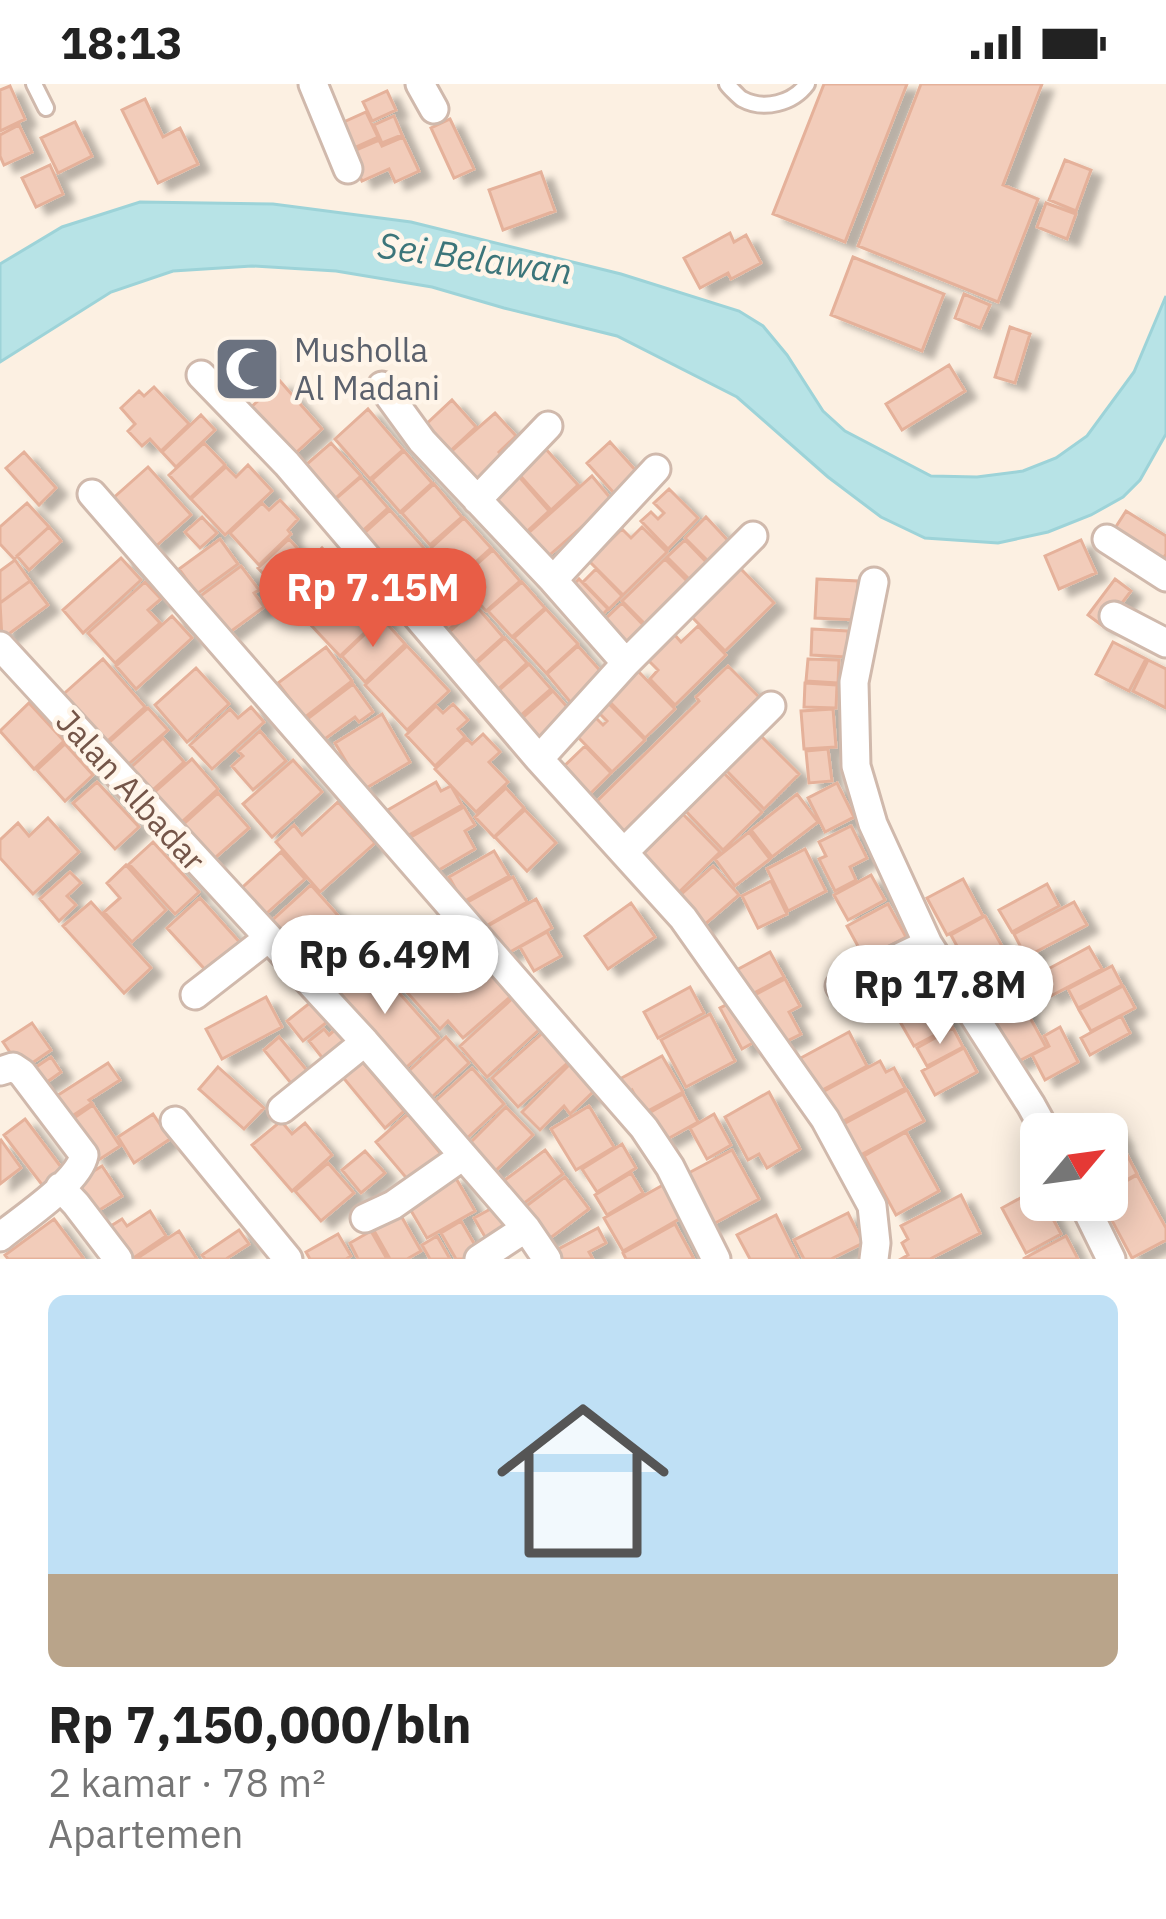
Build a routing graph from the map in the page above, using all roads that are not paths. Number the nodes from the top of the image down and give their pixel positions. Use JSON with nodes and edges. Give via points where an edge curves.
{"nodes":[{"id":1,"x":34,"y":84,"type":"edge"},
{"id":2,"x":313,"y":84,"type":"edge"},
{"id":3,"x":420,"y":84,"type":"edge"},
{"id":4,"x":727,"y":84,"type":"edge"},
{"id":5,"x":807,"y":84,"type":"edge"},
{"id":6,"x":46,"y":108,"type":"dead end"},
{"id":7,"x":434,"y":109,"type":"dead end"},
{"id":8,"x":348,"y":169,"type":"dead end"},
{"id":9,"x":201,"y":375,"type":"dead end"},
{"id":10,"x":382,"y":386,"type":"dead end"},
{"id":11,"x":548,"y":426,"type":"dead end"},
{"id":12,"x":656,"y":469,"type":"dead end"},
{"id":13,"x":92,"y":494,"type":"dead end"},
{"id":14,"x":477,"y":500,"type":"junction"},
{"id":15,"x":753,"y":536,"type":"dead end"},
{"id":16,"x":1107,"y":539,"type":"dead end"},
{"id":17,"x":1166,"y":577,"type":"edge"},
{"id":18,"x":553,"y":580,"type":"junction"},
{"id":19,"x":874,"y":582,"type":"dead end"},
{"id":20,"x":1114,"y":616,"type":"dead end"},
{"id":21,"x":1166,"y":643,"type":"edge"},
{"id":22,"x":0,"y":646,"type":"edge"},
{"id":23,"x":626,"y":663,"type":"junction"},
{"id":24,"x":771,"y":706,"type":"dead end"},
{"id":25,"x":539,"y":759,"type":"junction"},
{"id":26,"x":625,"y":851,"type":"junction"},
{"id":27,"x":268,"y":939,"type":"junction"},
{"id":28,"x":928,"y":944,"type":"junction"},
{"id":29,"x":840,"y":986,"type":"dead end"},
{"id":30,"x":195,"y":995,"type":"dead end"},
{"id":31,"x":365,"y":1042,"type":"junction"},
{"id":32,"x":0,"y":1071,"type":"edge"},
{"id":33,"x":282,"y":1109,"type":"dead end"},
{"id":34,"x":1035,"y":1113,"type":"edge"},
{"id":35,"x":176,"y":1121,"type":"dead end"},
{"id":36,"x":463,"y":1156,"type":"junction"},
{"id":37,"x":60,"y":1187,"type":"junction"},
{"id":38,"x":365,"y":1218,"type":"dead end"},
{"id":39,"x":1092,"y":1221,"type":"edge"},
{"id":40,"x":526,"y":1228,"type":"junction"},
{"id":41,"x":0,"y":1237,"type":"edge"},
{"id":42,"x":118,"y":1259,"type":"edge"},
{"id":43,"x":288,"y":1259,"type":"edge"},
{"id":44,"x":479,"y":1259,"type":"edge"},
{"id":45,"x":548,"y":1259,"type":"edge"},
{"id":46,"x":716,"y":1259,"type":"edge"},
{"id":47,"x":874,"y":1259,"type":"edge"},
{"id":48,"x":1111,"y":1259,"type":"edge"}],
"edges":[{"from":1,"to":6,"type":"lane"},
{"from":2,"to":8,"type":"street"},
{"from":3,"to":7,"type":"street"},
{"from":4,"to":5,"type":"lane","via":[[743,100],[763,104],[790,100]]},
{"from":9,"to":25,"type":"street"},
{"from":10,"to":14,"type":"street"},
{"from":11,"to":14,"type":"street"},
{"from":12,"to":18,"type":"street"},
{"from":13,"to":46,"type":"street","via":[[644,1128]]},
{"from":14,"to":18,"type":"street"},
{"from":15,"to":23,"type":"street"},
{"from":16,"to":17,"type":"street"},
{"from":18,"to":23,"type":"street"},
{"from":19,"to":28,"type":"street","via":[[854,682],[856,766]]},
{"from":20,"to":21,"type":"street"},
{"from":22,"to":27,"type":"street","name":"Jalan Albadar"},
{"from":23,"to":25,"type":"street"},
{"from":24,"to":26,"type":"street"},
{"from":25,"to":26,"type":"street"},
{"from":26,"to":47,"type":"street","via":[[683,918],[825,1119],[872,1207]]},
{"from":27,"to":30,"type":"street"},
{"from":27,"to":31,"type":"street","name":"Jalan Albadar"},
{"from":28,"to":29,"type":"street"},
{"from":28,"to":34,"type":"street"},
{"from":31,"to":33,"type":"street"},
{"from":31,"to":36,"type":"street","name":"Jalan Albadar"},
{"from":32,"to":37,"type":"street","via":[[22,1073],[84,1155]]},
{"from":35,"to":43,"type":"street"},
{"from":36,"to":38,"type":"street"},
{"from":36,"to":40,"type":"street","name":"Jalan Albadar"},
{"from":37,"to":41,"type":"street"},
{"from":37,"to":42,"type":"street"},
{"from":39,"to":48,"type":"street"},
{"from":40,"to":44,"type":"street"},
{"from":40,"to":45,"type":"street","name":"Jalan Albadar"}]}
